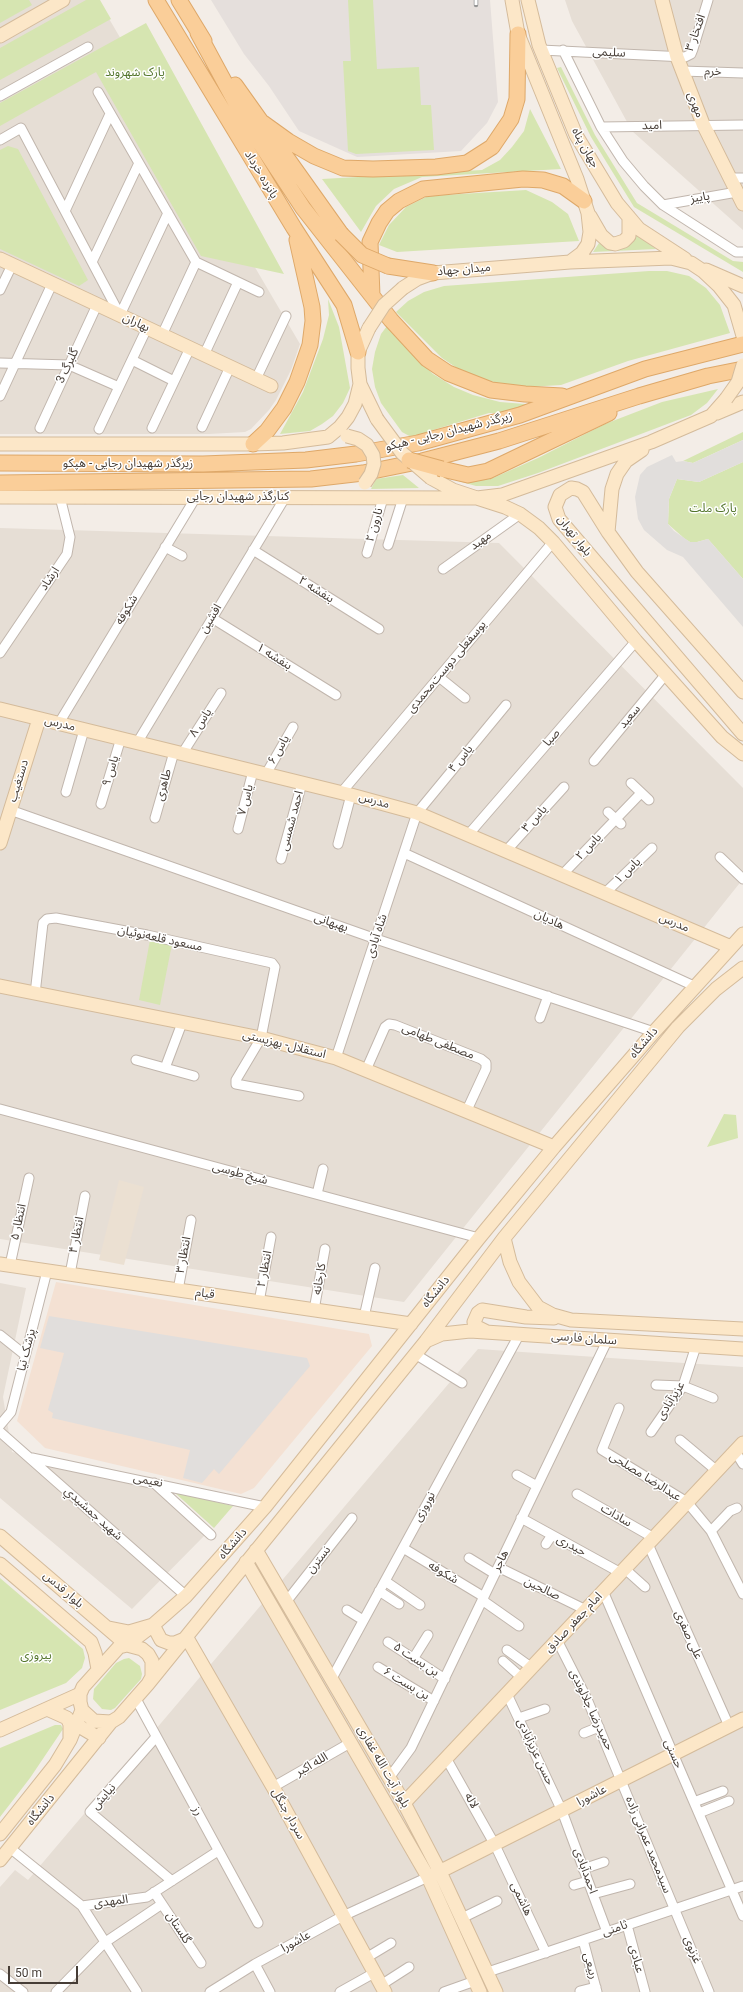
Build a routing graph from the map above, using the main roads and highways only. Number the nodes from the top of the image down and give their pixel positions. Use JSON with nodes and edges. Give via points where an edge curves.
{"nodes":[{"id":1,"x":63,"y":0,"type":"edge"},
{"id":2,"x":156,"y":0,"type":"edge"},
{"id":3,"x":179,"y":0,"type":"edge"},
{"id":4,"x":512,"y":0,"type":"edge"},
{"id":5,"x":528,"y":0,"type":"edge"},
{"id":6,"x":662,"y":0,"type":"edge"},
{"id":7,"x":47,"y":4,"type":"edge"},
{"id":8,"x":198,"y":33,"type":"junction"},
{"id":9,"x":518,"y":34,"type":"junction"},
{"id":10,"x":0,"y":36,"type":"edge"},
{"id":11,"x":263,"y":123,"type":"junction"},
{"id":12,"x":736,"y":178,"type":"edge"},
{"id":13,"x":740,"y":198,"type":"edge"},
{"id":14,"x":586,"y":207,"type":"junction"},
{"id":15,"x":629,"y":217,"type":"junction"},
{"id":16,"x":294,"y":228,"type":"junction"},
{"id":17,"x":6,"y":262,"type":"edge"},
{"id":18,"x":570,"y":262,"type":"junction"},
{"id":19,"x":691,"y":263,"type":"junction"},
{"id":20,"x":433,"y":273,"type":"junction"},
{"id":21,"x":743,"y":286,"type":"edge"},
{"id":22,"x":372,"y":296,"type":"junction"},
{"id":23,"x":743,"y":336,"type":"edge"},
{"id":24,"x":743,"y":344,"type":"edge"},
{"id":25,"x":358,"y":352,"type":"junction"},
{"id":26,"x":743,"y":365,"type":"edge"},
{"id":27,"x":743,"y":369,"type":"edge"},
{"id":28,"x":360,"y":384,"type":"junction"},
{"id":29,"x":271,"y":386,"type":"dead end"},
{"id":30,"x":639,"y":396,"type":"junction"},
{"id":31,"x":567,"y":397,"type":"junction"},
{"id":32,"x":743,"y":402,"type":"edge"},
{"id":33,"x":711,"y":416,"type":"junction"},
{"id":34,"x":328,"y":437,"type":"junction"},
{"id":35,"x":651,"y":442,"type":"junction"},
{"id":36,"x":0,"y":444,"type":"edge"},
{"id":37,"x":254,"y":444,"type":"junction"},
{"id":38,"x":410,"y":460,"type":"joint"},
{"id":39,"x":0,"y":463,"type":"edge"},
{"id":40,"x":437,"y":474,"type":"junction"},
{"id":41,"x":0,"y":483,"type":"edge"},
{"id":42,"x":0,"y":497,"type":"edge"},
{"id":43,"x":342,"y":497,"type":"junction"},
{"id":44,"x":477,"y":498,"type":"junction"},
{"id":45,"x":608,"y":532,"type":"junction"},
{"id":46,"x":743,"y":692,"type":"edge"},
{"id":47,"x":0,"y":709,"type":"edge"},
{"id":48,"x":39,"y":719,"type":"junction"},
{"id":49,"x":743,"y":734,"type":"edge"},
{"id":50,"x":743,"y":754,"type":"edge"},
{"id":51,"x":0,"y":843,"type":"edge"},
{"id":52,"x":743,"y":934,"type":"edge"},
{"id":53,"x":731,"y":947,"type":"junction"},
{"id":54,"x":743,"y":968,"type":"edge"},
{"id":55,"x":0,"y":988,"type":"edge"},
{"id":56,"x":554,"y":1147,"type":"junction"},
{"id":57,"x":504,"y":1238,"type":"junction"},
{"id":58,"x":5,"y":1265,"type":"edge"},
{"id":59,"x":562,"y":1318,"type":"junction"},
{"id":60,"x":411,"y":1324,"type":"junction"},
{"id":61,"x":743,"y":1329,"type":"edge"},
{"id":62,"x":490,"y":1333,"type":"junction"},
{"id":63,"x":426,"y":1341,"type":"junction"},
{"id":64,"x":743,"y":1349,"type":"edge"},
{"id":65,"x":739,"y":1447,"type":"edge"},
{"id":66,"x":0,"y":1536,"type":"edge"},
{"id":67,"x":256,"y":1550,"type":"junction"},
{"id":68,"x":246,"y":1562,"type":"junction"},
{"id":69,"x":0,"y":1564,"type":"edge"},
{"id":70,"x":153,"y":1625,"type":"junction"},
{"id":71,"x":107,"y":1628,"type":"junction"},
{"id":72,"x":187,"y":1638,"type":"junction"},
{"id":73,"x":126,"y":1645,"type":"junction"},
{"id":74,"x":98,"y":1669,"type":"junction"},
{"id":75,"x":148,"y":1684,"type":"junction"},
{"id":76,"x":80,"y":1694,"type":"junction"},
{"id":77,"x":46,"y":1709,"type":"junction"},
{"id":78,"x":82,"y":1710,"type":"junction"},
{"id":79,"x":743,"y":1719,"type":"edge"},
{"id":80,"x":112,"y":1722,"type":"junction"},
{"id":81,"x":77,"y":1725,"type":"junction"},
{"id":82,"x":0,"y":1730,"type":"edge"},
{"id":83,"x":99,"y":1738,"type":"junction"},
{"id":84,"x":70,"y":1740,"type":"junction"},
{"id":85,"x":404,"y":1803,"type":"junction"},
{"id":86,"x":0,"y":1834,"type":"edge"},
{"id":87,"x":0,"y":1860,"type":"edge"},
{"id":88,"x":440,"y":1872,"type":"junction"},
{"id":89,"x":428,"y":1877,"type":"junction"},
{"id":90,"x":380,"y":1983,"type":"edge"},
{"id":91,"x":478,"y":1986,"type":"edge"},
{"id":92,"x":496,"y":1992,"type":"edge"}],
"edges":[{"from":1,"to":7,"type":"main road"},
{"from":2,"to":16,"type":"main road","name":"پانزده خرداد"},
{"from":3,"to":8,"type":"main road"},
{"from":4,"to":9,"type":"main road","name":"جهان پناه"},
{"from":5,"to":15,"type":"main road","name":"جهان پناه","via":[[541,50],[576,135],[617,203]]},
{"from":6,"to":12,"type":"main road","name":"مهری","via":[[677,57],[703,124]]},
{"from":7,"to":10,"type":"main road"},
{"from":8,"to":11,"type":"main road"},
{"from":8,"to":22,"type":"main road","via":[[245,120],[282,177]]},
{"from":9,"to":11,"type":"main road","via":[[517,99],[511,119],[492,147],[467,163],[373,169],[343,168],[314,156]]},
{"from":9,"to":14,"type":"main road","name":"جهان پناه","via":[[578,179]]},
{"from":11,"to":20,"type":"main road","bridge":true,"via":[[341,234],[362,255],[388,266]]},
{"from":12,"to":13,"type":"main road","name":"مهری"},
{"from":14,"to":15,"type":"main road","via":[[601,235],[615,244],[629,236]]},
{"from":14,"to":18,"type":"main road","name":"جهان پناه","via":[[590,232],[588,244],[582,253]]},
{"from":14,"to":22,"type":"main road","via":[[563,186],[542,180],[523,179],[422,189],[399,201],[387,211],[370,242]]},
{"from":15,"to":19,"type":"main road","name":"جهان پناه","via":[[640,229]]},
{"from":16,"to":25,"type":"main road","name":"پانزده خرداد","via":[[344,305]]},
{"from":16,"to":37,"type":"main road","via":[[312,307],[310,344],[297,382],[284,408]]},
{"from":17,"to":29,"type":"main road","name":"بهاران"},
{"from":18,"to":19,"type":"main road","name":"میدان جهاد","via":[[671,258]]},
{"from":18,"to":20,"type":"main road","name":"میدان جهاد"},
{"from":19,"to":21,"type":"main road"},
{"from":19,"to":23,"type":"main road","name":"میدان جهاد","via":[[719,286],[734,306]]},
{"from":20,"to":25,"type":"main road","name":"میدان جهاد","bridge":true,"via":[[403,288],[384,305]]},
{"from":22,"to":31,"type":"main road","via":[[427,359],[448,373],[491,390]]},
{"from":24,"to":31,"type":"main road","name":"زیرگذر شهیدان رجایی - هپکو","via":[[645,368]]},
{"from":25,"to":28,"type":"main road","name":"میدان جهاد"},
{"from":26,"to":33,"type":"main road","bridge":true,"via":[[738,382]]},
{"from":27,"to":30,"type":"main road","name":"زیرگذر شهیدان رجایی - هپکو","via":[[708,376]]},
{"from":28,"to":34,"type":"main road","via":[[355,404],[348,417]]},
{"from":28,"to":38,"type":"main road","name":"میدان جهاد","bridge":true,"via":[[377,419]]},
{"from":30,"to":40,"type":"main road","via":[[602,417],[488,471],[468,475]]},
{"from":30,"to":41,"type":"main road","name":"زیرگذر شهیدان رجایی - هپکو","via":[[499,441],[363,473],[261,480]]},
{"from":31,"to":39,"type":"main road","name":"زیرگذر شهیدان رجایی - هپکو","via":[[520,415],[440,437],[356,454],[306,460],[203,464]]},
{"from":32,"to":33,"type":"main road"},
{"from":33,"to":35,"type":"main road"},
{"from":34,"to":37,"type":"main road"},
{"from":34,"to":43,"type":"main road","bridge":true,"via":[[347,436],[358,439],[367,445],[373,455],[374,464],[365,483]]},
{"from":35,"to":44,"type":"main road","via":[[502,495]]},
{"from":35,"to":45,"type":"main road","via":[[626,462],[617,474],[612,489]]},
{"from":36,"to":37,"type":"main road"},
{"from":38,"to":40,"type":"main road","bridge":true},
{"from":40,"to":44,"type":"main road","via":[[453,490]]},
{"from":42,"to":43,"type":"main road","name":"کنارگذر شهیدان رجایی"},
{"from":43,"to":44,"type":"main road","name":"کنارگذر شهیدان رجایی"},
{"from":44,"to":50,"type":"main road","name":"بلوار تهران","via":[[520,514],[539,528],[722,737]]},
{"from":45,"to":46,"type":"main road","name":"بلوار تهران","via":[[637,572]]},
{"from":45,"to":49,"type":"main road","name":"بلوار تهران","via":[[583,492],[571,488],[560,495],[555,507],[559,519]]},
{"from":47,"to":48,"type":"main road","name":"مدرس"},
{"from":48,"to":51,"type":"main road","name":"دستغیب"},
{"from":48,"to":53,"type":"main road","name":"مدرس","via":[[417,813]]},
{"from":52,"to":53,"type":"main road","name":"دانشگاه"},
{"from":53,"to":56,"type":"main road","name":"دانشگاه"},
{"from":54,"to":57,"type":"main road","name":"دانشگاه","via":[[716,989],[678,1027]]},
{"from":55,"to":56,"type":"main road","name":"استقلال- بهزیستی","via":[[261,1038],[336,1058]]},
{"from":56,"to":60,"type":"main road","name":"دانشگاه"},
{"from":57,"to":59,"type":"main road","name":"سلمان فارسی","via":[[510,1262],[528,1295],[538,1307]]},
{"from":57,"to":63,"type":"main road","name":"دانشگاه"},
{"from":58,"to":60,"type":"main road","name":"قیام"},
{"from":59,"to":61,"type":"main road","name":"سلمان فارسی"},
{"from":59,"to":62,"type":"main road","via":[[526,1317],[482,1310],[474,1322],[477,1327]]},
{"from":60,"to":70,"type":"main road","name":"دانشگاه","via":[[265,1506],[186,1596]]},
{"from":62,"to":63,"type":"main road","name":"سلمان فارسی","via":[[460,1331],[442,1334]]},
{"from":62,"to":64,"type":"main road","name":"سلمان فارسی"},
{"from":63,"to":67,"type":"main road","name":"دانشگاه"},
{"from":65,"to":85,"type":"main road","name":"امام جعفر صادق"},
{"from":66,"to":71,"type":"main road","name":"بلوار قدس"},
{"from":67,"to":68,"type":"main road","name":"دانشگاه"},
{"from":67,"to":85,"type":"main road","name":"بلوار آیت الله غفاری"},
{"from":68,"to":72,"type":"main road","name":"دانشگاه"},
{"from":68,"to":89,"type":"main road","name":"بلوار آیت الله غفاری"},
{"from":69,"to":74,"type":"main road","name":"بلوار قدس","via":[[91,1642]]},
{"from":70,"to":71,"type":"main road","via":[[129,1632]]},
{"from":70,"to":72,"type":"main road","via":[[157,1635],[169,1643]]},
{"from":70,"to":73,"type":"main road","name":"دانشگاه"},
{"from":71,"to":73,"type":"main road","name":"بلوار قدس"},
{"from":72,"to":75,"type":"main road","name":"دانشگاه"},
{"from":72,"to":90,"type":"main road","name":"سردار جنگل","via":[[273,1787]]},
{"from":73,"to":74,"type":"main road","via":[[119,1647]]},
{"from":73,"to":75,"type":"main road","via":[[142,1649],[152,1661],[152,1677]]},
{"from":74,"to":76,"type":"main road"},
{"from":75,"to":80,"type":"main road","via":[[119,1718]]},
{"from":76,"to":77,"type":"main road"},
{"from":76,"to":78,"type":"main road"},
{"from":77,"to":82,"type":"main road"},
{"from":77,"to":84,"type":"main road","via":[[67,1718],[70,1724]]},
{"from":78,"to":80,"type":"main road","via":[[94,1721]]},
{"from":78,"to":81,"type":"main road","name":"دانشگاه"},
{"from":79,"to":88,"type":"main road","name":"عاشورا"},
{"from":80,"to":83,"type":"main road","name":"دانشگاه"},
{"from":81,"to":83,"type":"main road"},
{"from":81,"to":84,"type":"main road","name":"دانشگاه"},
{"from":83,"to":87,"type":"main road","name":"دانشگاه"},
{"from":84,"to":86,"type":"main road","name":"دانشگاه","via":[[55,1765]]},
{"from":85,"to":88,"type":"main road","name":"بلوار آیت الله غفاری"},
{"from":88,"to":89,"type":"main road","name":"عاشورا"},
{"from":88,"to":92,"type":"main road","name":"بلوار آیت الله غفاری"},
{"from":89,"to":91,"type":"main road","name":"بلوار آیت الله غفاری"}]}
